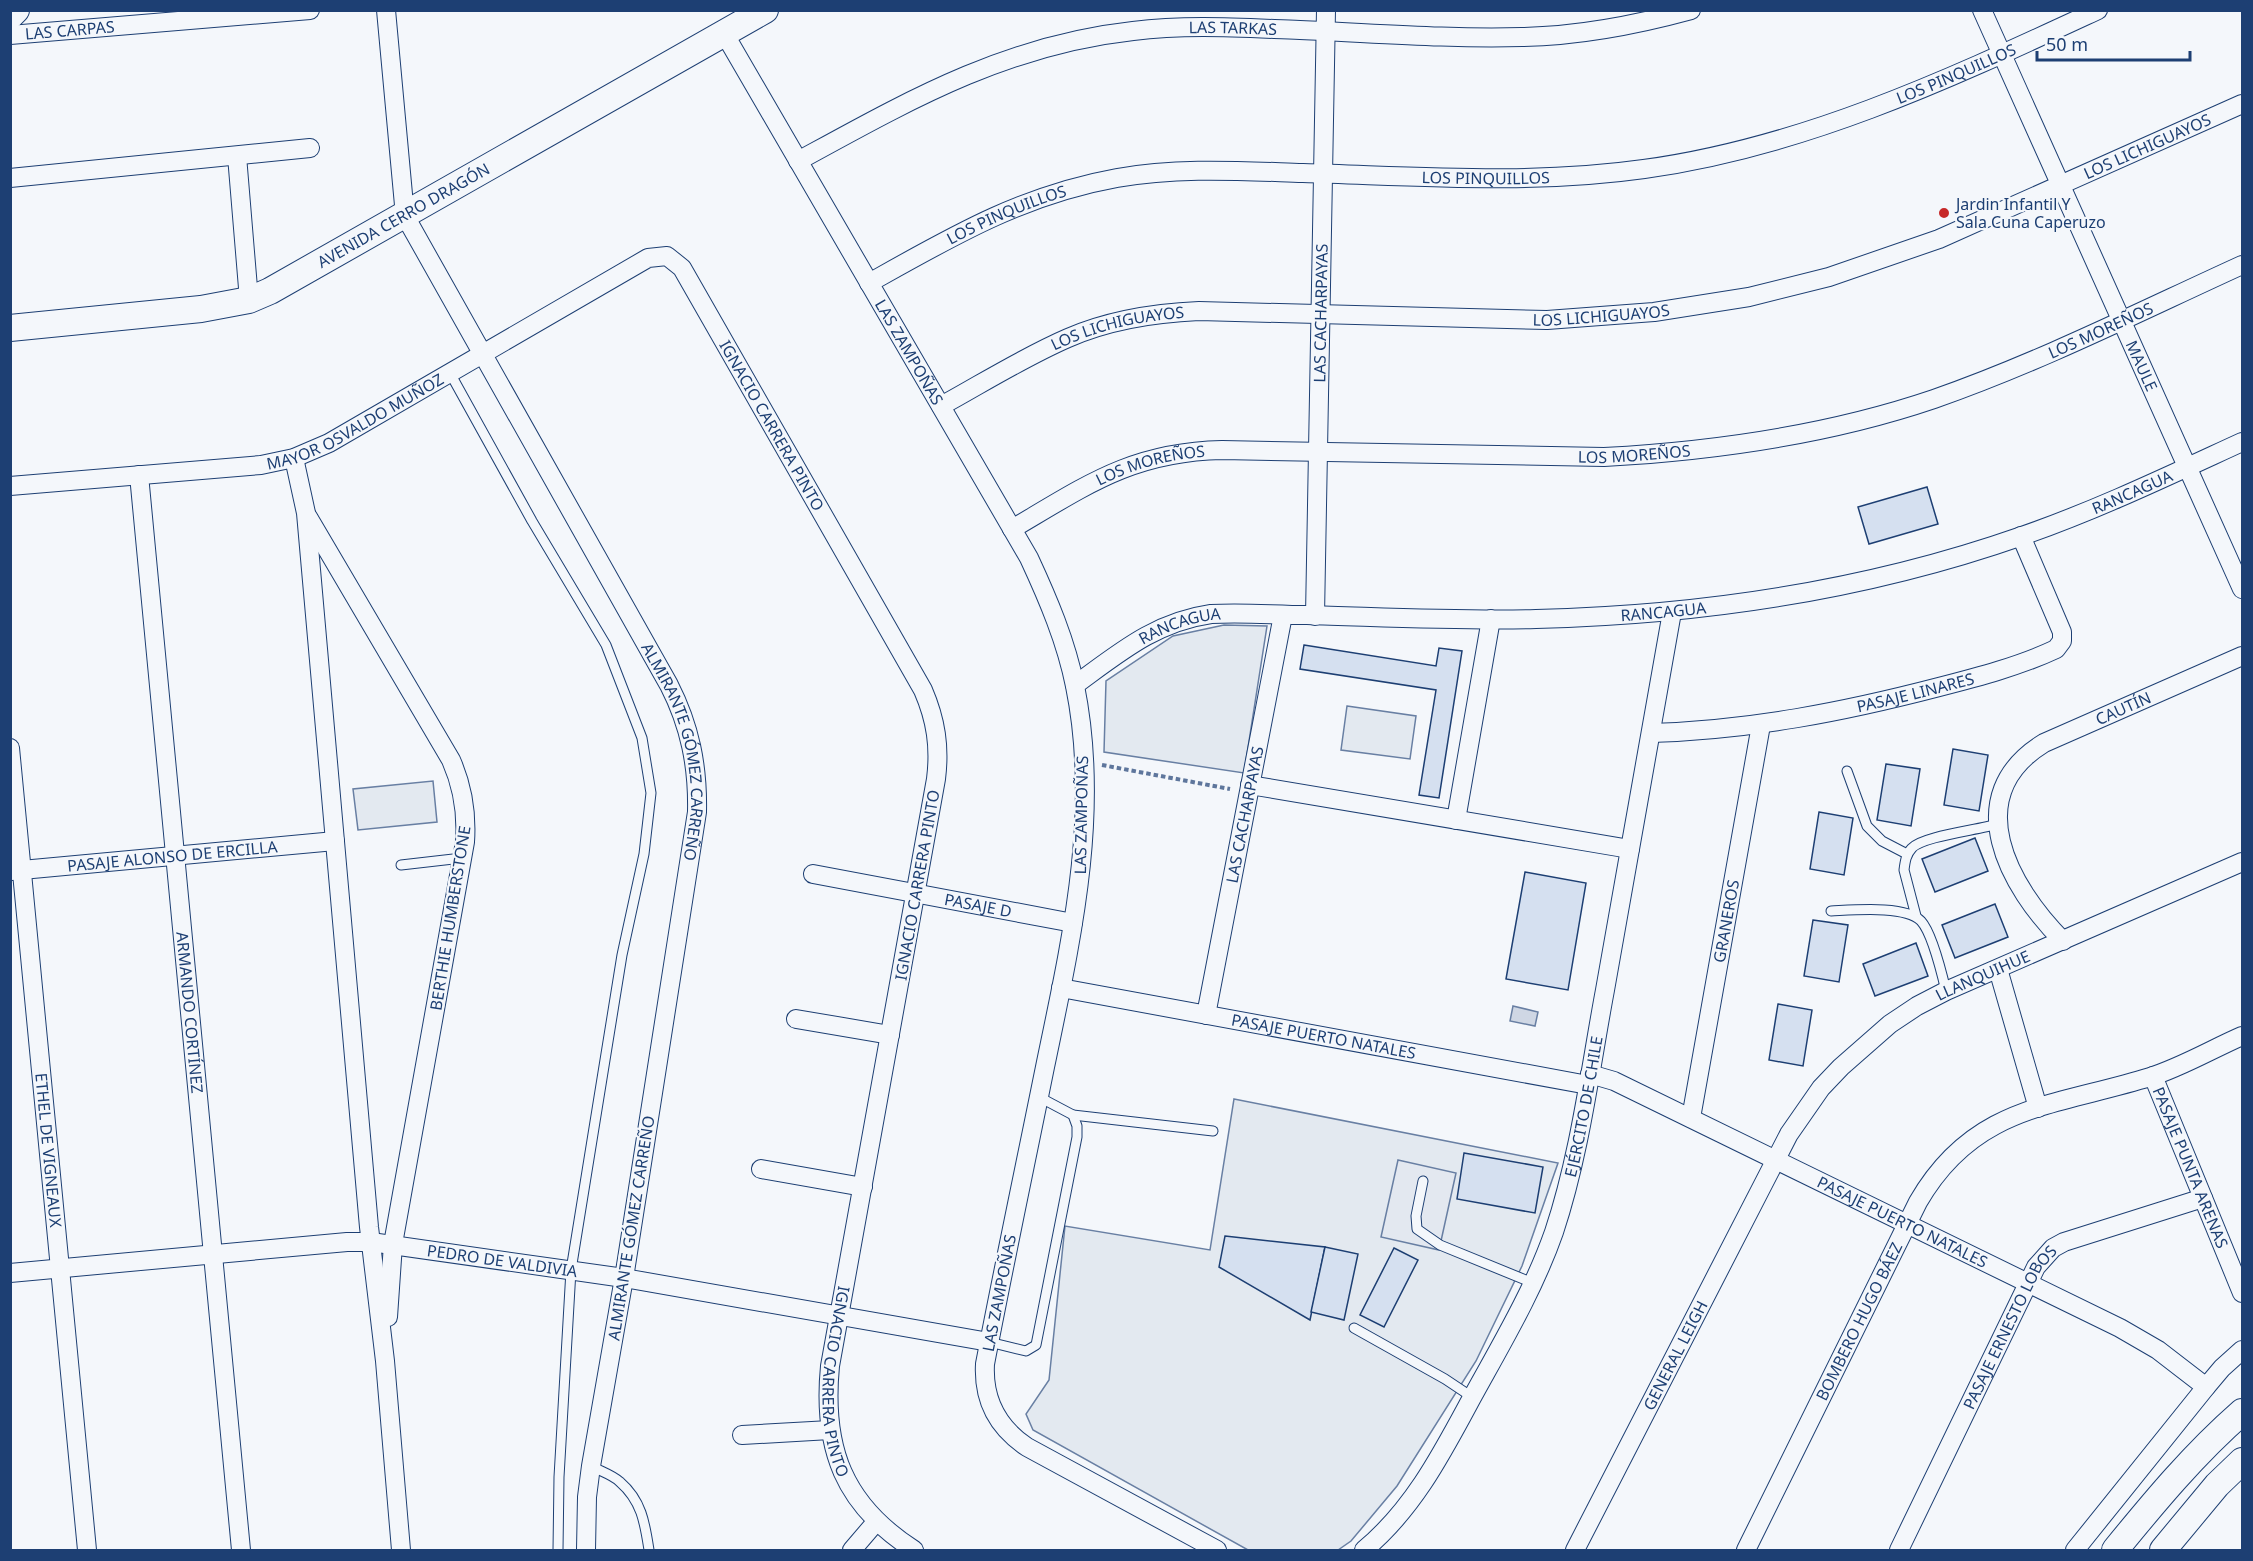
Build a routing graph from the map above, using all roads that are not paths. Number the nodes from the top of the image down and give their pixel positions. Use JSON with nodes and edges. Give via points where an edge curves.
{"nodes":[{"id":1,"x":16,"y":10,"type":"edge"},
{"id":2,"x":310,"y":10,"type":"edge"},
{"id":3,"x":386,"y":10,"type":"edge"},
{"id":4,"x":765,"y":10,"type":"edge"},
{"id":5,"x":1326,"y":10,"type":"edge"},
{"id":6,"x":1691,"y":10,"type":"edge"},
{"id":7,"x":1982,"y":10,"type":"edge"},
{"id":8,"x":2098,"y":10,"type":"edge"},
{"id":9,"x":10,"y":16,"type":"edge"},
{"id":10,"x":1326,"y":32,"type":"junction"},
{"id":11,"x":724,"y":33,"type":"junction"},
{"id":12,"x":10,"y":35,"type":"edge"},
{"id":13,"x":2002,"y":54,"type":"junction"},
{"id":14,"x":2242,"y":104,"type":"edge"},
{"id":15,"x":310,"y":148,"type":"dead end"},
{"id":16,"x":237,"y":156,"type":"junction"},
{"id":17,"x":798,"y":161,"type":"junction"},
{"id":18,"x":1324,"y":173,"type":"junction"},
{"id":19,"x":10,"y":178,"type":"edge"},
{"id":20,"x":2061,"y":185,"type":"junction"},
{"id":21,"x":405,"y":216,"type":"junction"},
{"id":22,"x":667,"y":256,"type":"joint"},
{"id":23,"x":2242,"y":265,"type":"edge"},
{"id":24,"x":869,"y":283,"type":"junction"},
{"id":25,"x":249,"y":300,"type":"junction"},
{"id":26,"x":1321,"y":314,"type":"junction"},
{"id":27,"x":2122,"y":320,"type":"junction"},
{"id":28,"x":10,"y":328,"type":"edge"},
{"id":29,"x":483,"y":354,"type":"junction"},
{"id":30,"x":450,"y":373,"type":"junction"},
{"id":31,"x":941,"y":406,"type":"junction"},
{"id":32,"x":2242,"y":442,"type":"edge"},
{"id":33,"x":1318,"y":452,"type":"junction"},
{"id":34,"x":294,"y":458,"type":"junction"},
{"id":35,"x":2188,"y":466,"type":"junction"},
{"id":36,"x":139,"y":475,"type":"junction"},
{"id":37,"x":10,"y":486,"type":"edge"},
{"id":38,"x":306,"y":513,"type":"junction"},
{"id":39,"x":1012,"y":529,"type":"junction"},
{"id":40,"x":2021,"y":536,"type":"junction"},
{"id":41,"x":2242,"y":588,"type":"edge"},
{"id":42,"x":1672,"y":612,"type":"junction"},
{"id":43,"x":1283,"y":615,"type":"junction"},
{"id":44,"x":1315,"y":616,"type":"junction"},
{"id":45,"x":1491,"y":619,"type":"junction"},
{"id":46,"x":2242,"y":656,"type":"edge"},
{"id":47,"x":1075,"y":685,"type":"junction"},
{"id":48,"x":1761,"y":725,"type":"junction"},
{"id":49,"x":1651,"y":733,"type":"junction"},
{"id":50,"x":10,"y":748,"type":"edge"},
{"id":51,"x":1847,"y":771,"type":"dead end"},
{"id":52,"x":1250,"y":788,"type":"junction"},
{"id":53,"x":1456,"y":820,"type":"junction"},
{"id":54,"x":1997,"y":824,"type":"junction"},
{"id":55,"x":335,"y":841,"type":"junction"},
{"id":56,"x":1630,"y":849,"type":"junction"},
{"id":57,"x":1907,"y":854,"type":"junction"},
{"id":58,"x":175,"y":856,"type":"junction"},
{"id":59,"x":462,"y":858,"type":"junction"},
{"id":60,"x":2242,"y":862,"type":"edge"},
{"id":61,"x":401,"y":865,"type":"dead end"},
{"id":62,"x":16,"y":871,"type":"edge"},
{"id":63,"x":813,"y":874,"type":"dead end"},
{"id":64,"x":916,"y":892,"type":"junction"},
{"id":65,"x":1831,"y":911,"type":"dead end"},
{"id":66,"x":1916,"y":916,"type":"junction"},
{"id":67,"x":1073,"y":923,"type":"junction"},
{"id":68,"x":2063,"y":941,"type":"junction"},
{"id":69,"x":1998,"y":969,"type":"junction"},
{"id":70,"x":1061,"y":988,"type":"junction"},
{"id":71,"x":1946,"y":991,"type":"junction"},
{"id":72,"x":1206,"y":1015,"type":"junction"},
{"id":73,"x":796,"y":1019,"type":"dead end"},
{"id":74,"x":890,"y":1035,"type":"junction"},
{"id":75,"x":2242,"y":1036,"type":"edge"},
{"id":76,"x":2153,"y":1076,"type":"junction"},
{"id":77,"x":1589,"y":1079,"type":"junction"},
{"id":78,"x":1039,"y":1097,"type":"junction"},
{"id":79,"x":2038,"y":1107,"type":"junction"},
{"id":80,"x":1073,"y":1115,"type":"junction"},
{"id":81,"x":1691,"y":1118,"type":"junction"},
{"id":82,"x":1214,"y":1131,"type":"dead end"},
{"id":83,"x":1776,"y":1160,"type":"junction"},
{"id":84,"x":761,"y":1169,"type":"dead end"},
{"id":85,"x":1423,"y":1181,"type":"dead end"},
{"id":86,"x":863,"y":1187,"type":"junction"},
{"id":87,"x":2203,"y":1198,"type":"junction"},
{"id":88,"x":1907,"y":1224,"type":"junction"},
{"id":89,"x":371,"y":1242,"type":"junction"},
{"id":90,"x":393,"y":1244,"type":"junction"},
{"id":91,"x":213,"y":1254,"type":"junction"},
{"id":92,"x":60,"y":1268,"type":"junction"},
{"id":93,"x":572,"y":1270,"type":"junction"},
{"id":94,"x":10,"y":1273,"type":"edge"},
{"id":95,"x":624,"y":1278,"type":"junction"},
{"id":96,"x":1533,"y":1283,"type":"junction"},
{"id":97,"x":2028,"y":1283,"type":"junction"},
{"id":98,"x":2242,"y":1293,"type":"edge"},
{"id":99,"x":840,"y":1316,"type":"junction"},
{"id":100,"x":1354,"y":1328,"type":"dead end"},
{"id":101,"x":989,"y":1342,"type":"junction"},
{"id":102,"x":2242,"y":1350,"type":"edge"},
{"id":103,"x":385,"y":1361,"type":"junction"},
{"id":104,"x":2206,"y":1387,"type":"junction"},
{"id":105,"x":1472,"y":1397,"type":"junction"},
{"id":106,"x":2242,"y":1412,"type":"edge"},
{"id":107,"x":830,"y":1430,"type":"junction"},
{"id":108,"x":742,"y":1435,"type":"dead end"},
{"id":109,"x":2242,"y":1461,"type":"edge"},
{"id":110,"x":591,"y":1466,"type":"junction"},
{"id":111,"x":876,"y":1522,"type":"junction"},
{"id":112,"x":87,"y":1551,"type":"edge"},
{"id":113,"x":241,"y":1551,"type":"edge"},
{"id":114,"x":401,"y":1551,"type":"edge"},
{"id":115,"x":558,"y":1551,"type":"edge"},
{"id":116,"x":586,"y":1551,"type":"edge"},
{"id":117,"x":649,"y":1551,"type":"edge"},
{"id":118,"x":852,"y":1551,"type":"edge"},
{"id":119,"x":914,"y":1551,"type":"edge"},
{"id":120,"x":1217,"y":1551,"type":"edge"},
{"id":121,"x":1364,"y":1551,"type":"edge"},
{"id":122,"x":1575,"y":1551,"type":"edge"},
{"id":123,"x":1746,"y":1551,"type":"edge"},
{"id":124,"x":1899,"y":1551,"type":"edge"},
{"id":125,"x":2075,"y":1551,"type":"edge"},
{"id":126,"x":2115,"y":1551,"type":"edge"},
{"id":127,"x":2163,"y":1551,"type":"edge"}],
"edges":[{"from":1,"to":9,"type":"street"},
{"from":2,"to":12,"type":"street","name":"LAS CARPAS"},
{"from":3,"to":21,"type":"street","name":"ALMIRANTE GÓMEZ CARREÑO"},
{"from":4,"to":11,"type":"street","name":"AVENIDA CERRO DRAGÓN"},
{"from":5,"to":10,"type":"street","name":"LAS CACHARPAYAS"},
{"from":6,"to":10,"type":"street","name":"LAS TARKAS","via":[[1599,30],[1524,37]]},
{"from":7,"to":13,"type":"street","name":"MAULE"},
{"from":8,"to":13,"type":"street","name":"LOS PINQUILLOS"},
{"from":10,"to":17,"type":"street","name":"LAS TARKAS","via":[[1166,28],[1064,43],[996,63],[933,88]]},
{"from":10,"to":18,"type":"street","name":"LAS CACHARPAYAS"},
{"from":11,"to":17,"type":"street","name":"LAS ZAMPOÑAS"},
{"from":11,"to":21,"type":"street","name":"AVENIDA CERRO DRAGÓN"},
{"from":13,"to":18,"type":"street","name":"LOS PINQUILLOS","via":[[1862,114],[1699,160],[1538,178]]},
{"from":13,"to":20,"type":"street","name":"MAULE"},
{"from":14,"to":20,"type":"street","name":"LOS LICHIGUAYOS"},
{"from":15,"to":16,"type":"street"},
{"from":16,"to":19,"type":"street"},
{"from":16,"to":25,"type":"street"},
{"from":17,"to":24,"type":"street","name":"LAS ZAMPOÑAS"},
{"from":18,"to":24,"type":"street","name":"LOS PINQUILLOS","via":[[1177,171],[1085,185],[986,219]]},
{"from":18,"to":26,"type":"street","name":"LAS CACHARPAYAS"},
{"from":20,"to":26,"type":"street","name":"LOS LICHIGUAYOS","via":[[1884,259],[1789,288],[1709,305],[1547,320]]},
{"from":20,"to":27,"type":"street","name":"MAULE"},
{"from":21,"to":25,"type":"street","name":"AVENIDA CERRO DRAGÓN"},
{"from":21,"to":29,"type":"street","name":"ALMIRANTE GÓMEZ CARREÑO"},
{"from":22,"to":29,"type":"street","name":"MAYOR OSVALDO MUÑOZ","via":[[648,258]]},
{"from":22,"to":64,"type":"street","name":"IGNACIO CARRERA PINTO","via":[[682,268],[931,708],[939,744],[938,762]]},
{"from":23,"to":27,"type":"street","name":"LOS MOREÑOS"},
{"from":24,"to":31,"type":"street","name":"LAS ZAMPOÑAS"},
{"from":25,"to":28,"type":"street","name":"AVENIDA CERRO DRAGÓN","via":[[201,309]]},
{"from":26,"to":31,"type":"street","name":"LOS LICHIGUAYOS","via":[[1199,311],[1121,321],[1069,337]]},
{"from":26,"to":33,"type":"street","name":"LAS CACHARPAYAS"},
{"from":27,"to":33,"type":"street","name":"LOS MOREÑOS","via":[[2022,365],[1931,399],[1828,427],[1715,448],[1593,457]]},
{"from":27,"to":35,"type":"street","name":"MAULE"},
{"from":29,"to":30,"type":"street","name":"MAYOR OSVALDO MUÑOZ"},
{"from":29,"to":95,"type":"street","name":"ALMIRANTE GÓMEZ CARREÑO","via":[[669,685],[686,724],[696,765],[697,812]]},
{"from":30,"to":34,"type":"street","name":"MAYOR OSVALDO MUÑOZ","via":[[329,443]]},
{"from":30,"to":93,"type":"lane","via":[[606,645],[642,738],[651,792],[644,854],[622,955]]},
{"from":31,"to":39,"type":"street","name":"LAS ZAMPOÑAS"},
{"from":32,"to":35,"type":"street","name":"RANCAGUA"},
{"from":33,"to":39,"type":"street","name":"LOS MOREÑOS","via":[[1199,450],[1152,458],[1091,482]]},
{"from":33,"to":44,"type":"street","name":"LAS CACHARPAYAS"},
{"from":34,"to":36,"type":"street","name":"MAYOR OSVALDO MUÑOZ","via":[[261,465]]},
{"from":34,"to":38,"type":"street","name":"BERTHIE HUMBERSTONE"},
{"from":35,"to":40,"type":"street","name":"RANCAGUA"},
{"from":35,"to":41,"type":"street","name":"MAULE"},
{"from":36,"to":37,"type":"street","name":"MAYOR OSVALDO MUÑOZ"},
{"from":36,"to":58,"type":"street","name":"ARMANDO CORTÍNEZ"},
{"from":38,"to":55,"type":"street","name":"BERTHIE HUMBERSTONE"},
{"from":38,"to":59,"type":"street","name":"BERTHIE HUMBERSTONE","via":[[458,775],[466,808]]},
{"from":39,"to":47,"type":"street","name":"LAS ZAMPOÑAS","via":[[1056,620]]},
{"from":40,"to":42,"type":"street","name":"RANCAGUA","via":[[1857,583],[1764,601]]},
{"from":40,"to":48,"type":"street","name":"PASAJE LINARES","via":[[2062,632],[2056,649],[1909,695]]},
{"from":42,"to":45,"type":"street","name":"RANCAGUA"},
{"from":42,"to":49,"type":"street","name":"EJÉRCITO DE CHILE"},
{"from":43,"to":44,"type":"street","name":"RANCAGUA"},
{"from":43,"to":47,"type":"street","name":"RANCAGUA","via":[[1227,613],[1181,620],[1137,640]]},
{"from":43,"to":52,"type":"street","name":"LAS CACHARPAYAS"},
{"from":44,"to":45,"type":"street","name":"RANCAGUA"},
{"from":45,"to":53,"type":"street"},
{"from":46,"to":54,"type":"street","name":"CAUTÍN","via":[[2044,743],[2012,770],[2000,796]]},
{"from":47,"to":67,"type":"street","name":"LAS ZAMPOÑAS","via":[[1084,762],[1083,848]]},
{"from":48,"to":49,"type":"street","name":"PASAJE LINARES"},
{"from":48,"to":81,"type":"street","name":"GRANEROS"},
{"from":49,"to":56,"type":"street","name":"EJÉRCITO DE CHILE"},
{"from":50,"to":62,"type":"street","name":"ETHEL DE VIGNEAUX"},
{"from":51,"to":57,"type":"lane","via":[[1867,826],[1882,841]]},
{"from":52,"to":53,"type":"street"},
{"from":52,"to":72,"type":"street","name":"LAS CACHARPAYAS"},
{"from":53,"to":56,"type":"street"},
{"from":54,"to":57,"type":"lane","via":[[1925,840]]},
{"from":54,"to":68,"type":"street","via":[[2015,878],[2035,911]]},
{"from":55,"to":58,"type":"street","name":"PASAJE ALONSO DE ERCILLA"},
{"from":55,"to":89,"type":"street","name":"BERTHIE HUMBERSTONE"},
{"from":56,"to":77,"type":"street","name":"EJÉRCITO DE CHILE"},
{"from":57,"to":66,"type":"lane","via":[[1905,870]]},
{"from":58,"to":62,"type":"street","name":"PASAJE ALONSO DE ERCILLA"},
{"from":58,"to":91,"type":"street","name":"ARMANDO CORTÍNEZ"},
{"from":59,"to":61,"type":"lane"},
{"from":59,"to":90,"type":"street","name":"BERTHIE HUMBERSTONE"},
{"from":60,"to":68,"type":"street","name":"LLANQUIHUE"},
{"from":62,"to":92,"type":"street","name":"ETHEL DE VIGNEAUX"},
{"from":63,"to":64,"type":"street","name":"PASAJE D"},
{"from":64,"to":67,"type":"street","name":"PASAJE D"},
{"from":64,"to":74,"type":"street","name":"IGNACIO CARRERA PINTO"},
{"from":65,"to":66,"type":"lane","via":[[1904,912]]},
{"from":66,"to":71,"type":"lane","via":[[1927,931]]},
{"from":67,"to":70,"type":"street","name":"LAS ZAMPOÑAS"},
{"from":68,"to":69,"type":"street","name":"LLANQUIHUE"},
{"from":69,"to":71,"type":"street","name":"LLANQUIHUE"},
{"from":69,"to":79,"type":"street"},
{"from":70,"to":72,"type":"street","name":"PASAJE PUERTO NATALES"},
{"from":70,"to":78,"type":"street","name":"LAS ZAMPOÑAS"},
{"from":71,"to":83,"type":"street","name":"LLANQUIHUE","via":[[1890,1024],[1840,1067],[1804,1111]]},
{"from":72,"to":77,"type":"street","name":"PASAJE PUERTO NATALES"},
{"from":73,"to":74,"type":"street"},
{"from":74,"to":86,"type":"street","name":"IGNACIO CARRERA PINTO"},
{"from":75,"to":76,"type":"street","name":"BOMBERO HUGO BÁEZ"},
{"from":76,"to":79,"type":"street","name":"BOMBERO HUGO BÁEZ"},
{"from":76,"to":87,"type":"street","name":"PASAJE PUNTA ARENAS"},
{"from":77,"to":81,"type":"street","name":"PASAJE PUERTO NATALES","via":[[1614,1080]]},
{"from":77,"to":96,"type":"street","name":"EJÉRCITO DE CHILE","via":[[1562,1207]]},
{"from":78,"to":80,"type":"lane"},
{"from":78,"to":101,"type":"street","name":"LAS ZAMPOÑAS"},
{"from":79,"to":88,"type":"street","name":"BOMBERO HUGO BÁEZ","via":[[1996,1123],[1959,1149],[1929,1183]]},
{"from":80,"to":82,"type":"lane"},
{"from":80,"to":101,"type":"lane","via":[[1077,1137],[1036,1345],[1026,1351]]},
{"from":81,"to":83,"type":"street","name":"PASAJE PUERTO NATALES"},
{"from":83,"to":88,"type":"street","name":"PASAJE PUERTO NATALES"},
{"from":83,"to":122,"type":"street","name":"GENERAL LEIGH"},
{"from":84,"to":86,"type":"street"},
{"from":85,"to":96,"type":"lane","via":[[1417,1228],[1440,1245]]},
{"from":86,"to":99,"type":"street","name":"IGNACIO CARRERA PINTO"},
{"from":87,"to":97,"type":"street","name":"PASAJE ERNESTO LOBOS","via":[[2064,1242],[2044,1257]]},
{"from":87,"to":98,"type":"street","name":"PASAJE PUNTA ARENAS"},
{"from":88,"to":97,"type":"street","name":"PASAJE PUERTO NATALES"},
{"from":88,"to":123,"type":"street","name":"BOMBERO HUGO BÁEZ"},
{"from":89,"to":90,"type":"street","name":"PEDRO DE VALDIVIA"},
{"from":89,"to":91,"type":"street","name":"PEDRO DE VALDIVIA"},
{"from":89,"to":103,"type":"street","name":"BERTHIE HUMBERSTONE"},
{"from":90,"to":93,"type":"street","name":"PEDRO DE VALDIVIA"},
{"from":90,"to":103,"type":"street","name":"BERTHIE HUMBERSTONE"},
{"from":91,"to":92,"type":"street","name":"PEDRO DE VALDIVIA"},
{"from":91,"to":113,"type":"street","name":"ARMANDO CORTÍNEZ"},
{"from":92,"to":94,"type":"street","name":"PEDRO DE VALDIVIA"},
{"from":92,"to":112,"type":"street","name":"ETHEL DE VIGNEAUX"},
{"from":93,"to":95,"type":"street","name":"PEDRO DE VALDIVIA"},
{"from":93,"to":115,"type":"lane"},
{"from":95,"to":99,"type":"street","name":"PEDRO DE VALDIVIA"},
{"from":95,"to":110,"type":"street","name":"ALMIRANTE GÓMEZ CARREÑO"},
{"from":96,"to":105,"type":"street","name":"EJÉRCITO DE CHILE"},
{"from":97,"to":104,"type":"street","name":"PASAJE PUERTO NATALES","via":[[2139,1338]]},
{"from":97,"to":124,"type":"street","name":"PASAJE ERNESTO LOBOS"},
{"from":99,"to":101,"type":"street","name":"PEDRO DE VALDIVIA"},
{"from":99,"to":107,"type":"street","name":"IGNACIO CARRERA PINTO","via":[[828,1389]]},
{"from":100,"to":105,"type":"lane"},
{"from":101,"to":120,"type":"street","name":"LAS ZAMPOÑAS","via":[[985,1389],[994,1413],[1014,1438]]},
{"from":102,"to":104,"type":"street"},
{"from":103,"to":114,"type":"street","name":"BERTHIE HUMBERSTONE"},
{"from":104,"to":125,"type":"street"},
{"from":105,"to":121,"type":"street","name":"EJÉRCITO DE CHILE","via":[[1419,1491]]},
{"from":106,"to":126,"type":"street","via":[[2193,1457]]},
{"from":107,"to":108,"type":"street"},
{"from":107,"to":111,"type":"street","name":"IGNACIO CARRERA PINTO","via":[[847,1479]]},
{"from":109,"to":127,"type":"street"},
{"from":110,"to":116,"type":"street","name":"ALMIRANTE GÓMEZ CARREÑO"},
{"from":110,"to":117,"type":"lane","via":[[620,1481],[635,1501],[644,1518]]},
{"from":111,"to":118,"type":"street"},
{"from":111,"to":119,"type":"street","name":"IGNACIO CARRERA PINTO"}]}
